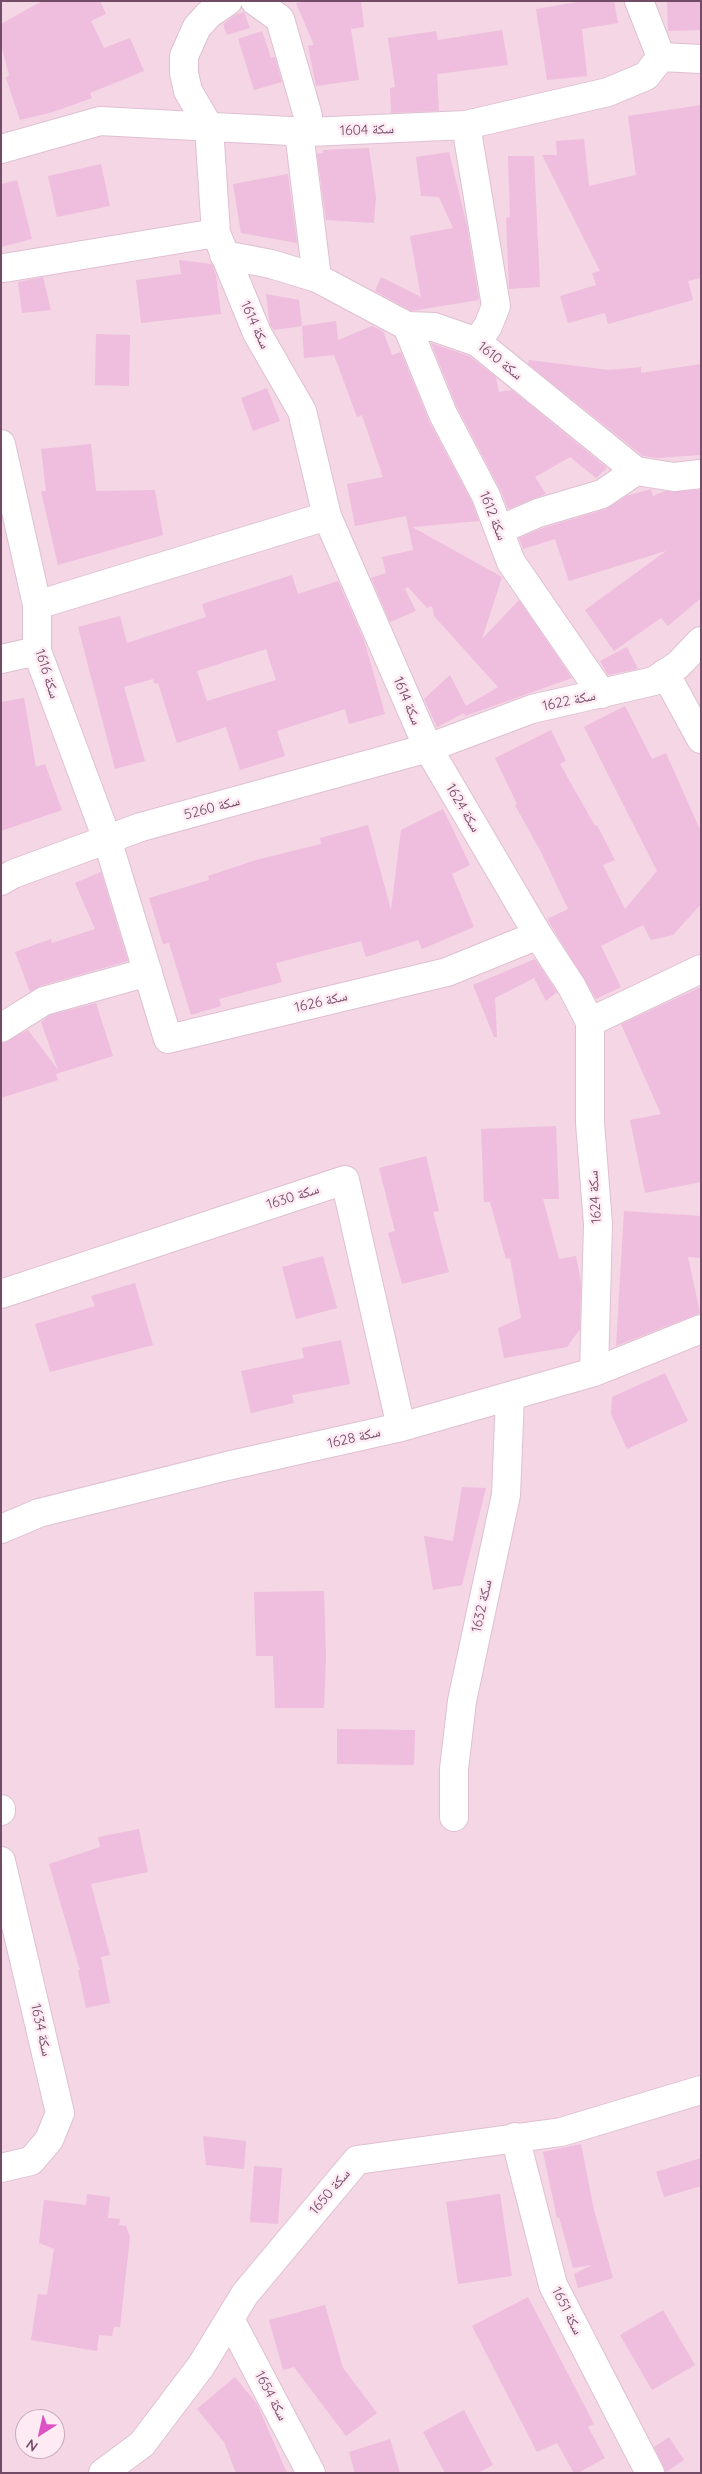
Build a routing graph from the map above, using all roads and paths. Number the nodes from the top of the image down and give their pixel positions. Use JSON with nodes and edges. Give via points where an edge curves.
{"nodes":[{"id":1,"x":228,"y":1,"type":"edge"},
{"id":2,"x":255,"y":1,"type":"edge"},
{"id":3,"x":639,"y":1,"type":"edge"},
{"id":4,"x":661,"y":57,"type":"junction"},
{"id":5,"x":701,"y":58,"type":"edge"},
{"id":6,"x":466,"y":125,"type":"junction"},
{"id":7,"x":209,"y":127,"type":"junction"},
{"id":8,"x":304,"y":132,"type":"junction"},
{"id":9,"x":1,"y":150,"type":"edge"},
{"id":10,"x":220,"y":244,"type":"junction"},
{"id":11,"x":4,"y":268,"type":"dead end"},
{"id":12,"x":317,"y":278,"type":"junction"},
{"id":13,"x":407,"y":326,"type":"junction"},
{"id":14,"x":477,"y":342,"type":"junction"},
{"id":15,"x":1,"y":444,"type":"edge"},
{"id":16,"x":636,"y":471,"type":"junction"},
{"id":17,"x":701,"y":474,"type":"edge"},
{"id":18,"x":328,"y":516,"type":"junction"},
{"id":19,"x":498,"y":530,"type":"junction"},
{"id":20,"x":37,"y":604,"type":"junction"},
{"id":21,"x":701,"y":641,"type":"edge"},
{"id":22,"x":37,"y":651,"type":"junction"},
{"id":23,"x":1,"y":659,"type":"edge"},
{"id":24,"x":665,"y":674,"type":"junction"},
{"id":25,"x":602,"y":694,"type":"junction"},
{"id":26,"x":701,"y":739,"type":"edge"},
{"id":27,"x":428,"y":748,"type":"junction"},
{"id":28,"x":107,"y":839,"type":"junction"},
{"id":29,"x":1,"y":881,"type":"edge"},
{"id":30,"x":538,"y":935,"type":"junction"},
{"id":31,"x":701,"y":969,"type":"edge"},
{"id":32,"x":148,"y":972,"type":"junction"},
{"id":33,"x":590,"y":1022,"type":"junction"},
{"id":34,"x":1,"y":1028,"type":"edge"},
{"id":35,"x":1,"y":1294,"type":"edge"},
{"id":36,"x":701,"y":1329,"type":"edge"},
{"id":37,"x":594,"y":1372,"type":"junction"},
{"id":38,"x":510,"y":1396,"type":"junction"},
{"id":39,"x":401,"y":1427,"type":"junction"},
{"id":40,"x":1,"y":1529,"type":"edge"},
{"id":41,"x":454,"y":1817,"type":"dead end"},
{"id":42,"x":1,"y":1861,"type":"edge"},
{"id":43,"x":701,"y":2090,"type":"edge"},
{"id":44,"x":515,"y":2138,"type":"junction"},
{"id":45,"x":1,"y":2168,"type":"edge"},
{"id":46,"x":230,"y":2319,"type":"junction"},
{"id":47,"x":103,"y":2473,"type":"edge"},
{"id":48,"x":311,"y":2473,"type":"edge"},
{"id":49,"x":650,"y":2473,"type":"edge"}],
"edges":[{"from":1,"to":7,"type":"street","via":[[209,14],[197,28],[184,56],[188,91]]},
{"from":2,"to":8,"type":"street","via":[[280,18],[308,116]]},
{"from":3,"to":4,"type":"street"},
{"from":4,"to":5,"type":"street"},
{"from":4,"to":6,"type":"street","name":"سكة 1604","via":[[646,76],[608,92]]},
{"from":6,"to":8,"type":"street","name":"سكة 1604"},
{"from":6,"to":14,"type":"street","via":[[496,306]]},
{"from":7,"to":8,"type":"street","name":"سكة 1604"},
{"from":7,"to":9,"type":"street","name":"سكة 1604","via":[[100,121]]},
{"from":7,"to":10,"type":"street","name":"سكة 1614"},
{"from":8,"to":12,"type":"street"},
{"from":10,"to":11,"type":"street"},
{"from":10,"to":12,"type":"street","name":"سكة 1610"},
{"from":10,"to":18,"type":"street","name":"سكة 1614","via":[[257,333],[302,411]]},
{"from":12,"to":13,"type":"street","name":"سكة 1610"},
{"from":13,"to":14,"type":"street","name":"سكة 1610","via":[[434,327]]},
{"from":13,"to":19,"type":"street","name":"سكة 1612","via":[[443,414],[486,496]]},
{"from":14,"to":16,"type":"street","name":"سكة 1610"},
{"from":15,"to":20,"type":"street","name":"سكة 1616"},
{"from":16,"to":17,"type":"street","via":[[674,476]]},
{"from":16,"to":19,"type":"street","via":[[602,494],[538,513]]},
{"from":18,"to":20,"type":"street"},
{"from":18,"to":27,"type":"street","name":"سكة 1614"},
{"from":19,"to":25,"type":"street","name":"سكة 1612","via":[[511,562]]},
{"from":20,"to":22,"type":"street","name":"سكة 1616"},
{"from":21,"to":24,"type":"street","name":"سكة 1622"},
{"from":22,"to":23,"type":"street"},
{"from":22,"to":28,"type":"street","name":"سكة 1616"},
{"from":24,"to":25,"type":"street","name":"سكة 1622","via":[[654,681]]},
{"from":24,"to":26,"type":"street"},
{"from":25,"to":27,"type":"street","name":"سكة 1622","via":[[532,709]]},
{"from":27,"to":28,"type":"street","name":"سكة 5260"},
{"from":27,"to":30,"type":"street","name":"سكة 1624"},
{"from":28,"to":29,"type":"street","name":"سكة 5260"},
{"from":28,"to":32,"type":"street","name":"سكة 1626"},
{"from":30,"to":32,"type":"street","name":"سكة 1626","via":[[447,972],[168,1039]]},
{"from":30,"to":33,"type":"street","name":"سكة 1624","via":[[572,987]]},
{"from":31,"to":33,"type":"street"},
{"from":32,"to":34,"type":"street","via":[[44,1001]]},
{"from":33,"to":37,"type":"street","name":"سكة 1624","via":[[590,1123],[598,1224]]},
{"from":35,"to":39,"type":"street","name":"سكة 1630","via":[[345,1180]]},
{"from":36,"to":37,"type":"street","name":"سكة 1628"},
{"from":37,"to":38,"type":"street","name":"سكة 1628"},
{"from":38,"to":39,"type":"street","name":"سكة 1628"},
{"from":38,"to":41,"type":"street","name":"سكة 1632","via":[[506,1495],[462,1701],[454,1770]]},
{"from":39,"to":40,"type":"street","name":"سكة 1628","via":[[39,1513]]},
{"from":42,"to":45,"type":"street","name":"سكة 1634","via":[[60,2113],[49,2140],[31,2162]]},
{"from":43,"to":44,"type":"street","name":"سكة 1650","via":[[561,2132]]},
{"from":44,"to":46,"type":"street","name":"سكة 1650","via":[[357,2160],[245,2294]]},
{"from":44,"to":49,"type":"street","name":"سكة 1651","via":[[553,2285]]},
{"from":46,"to":47,"type":"street","name":"سكة 1650","via":[[202,2366],[142,2444]]},
{"from":46,"to":48,"type":"street","name":"سكة 1654"}]}
